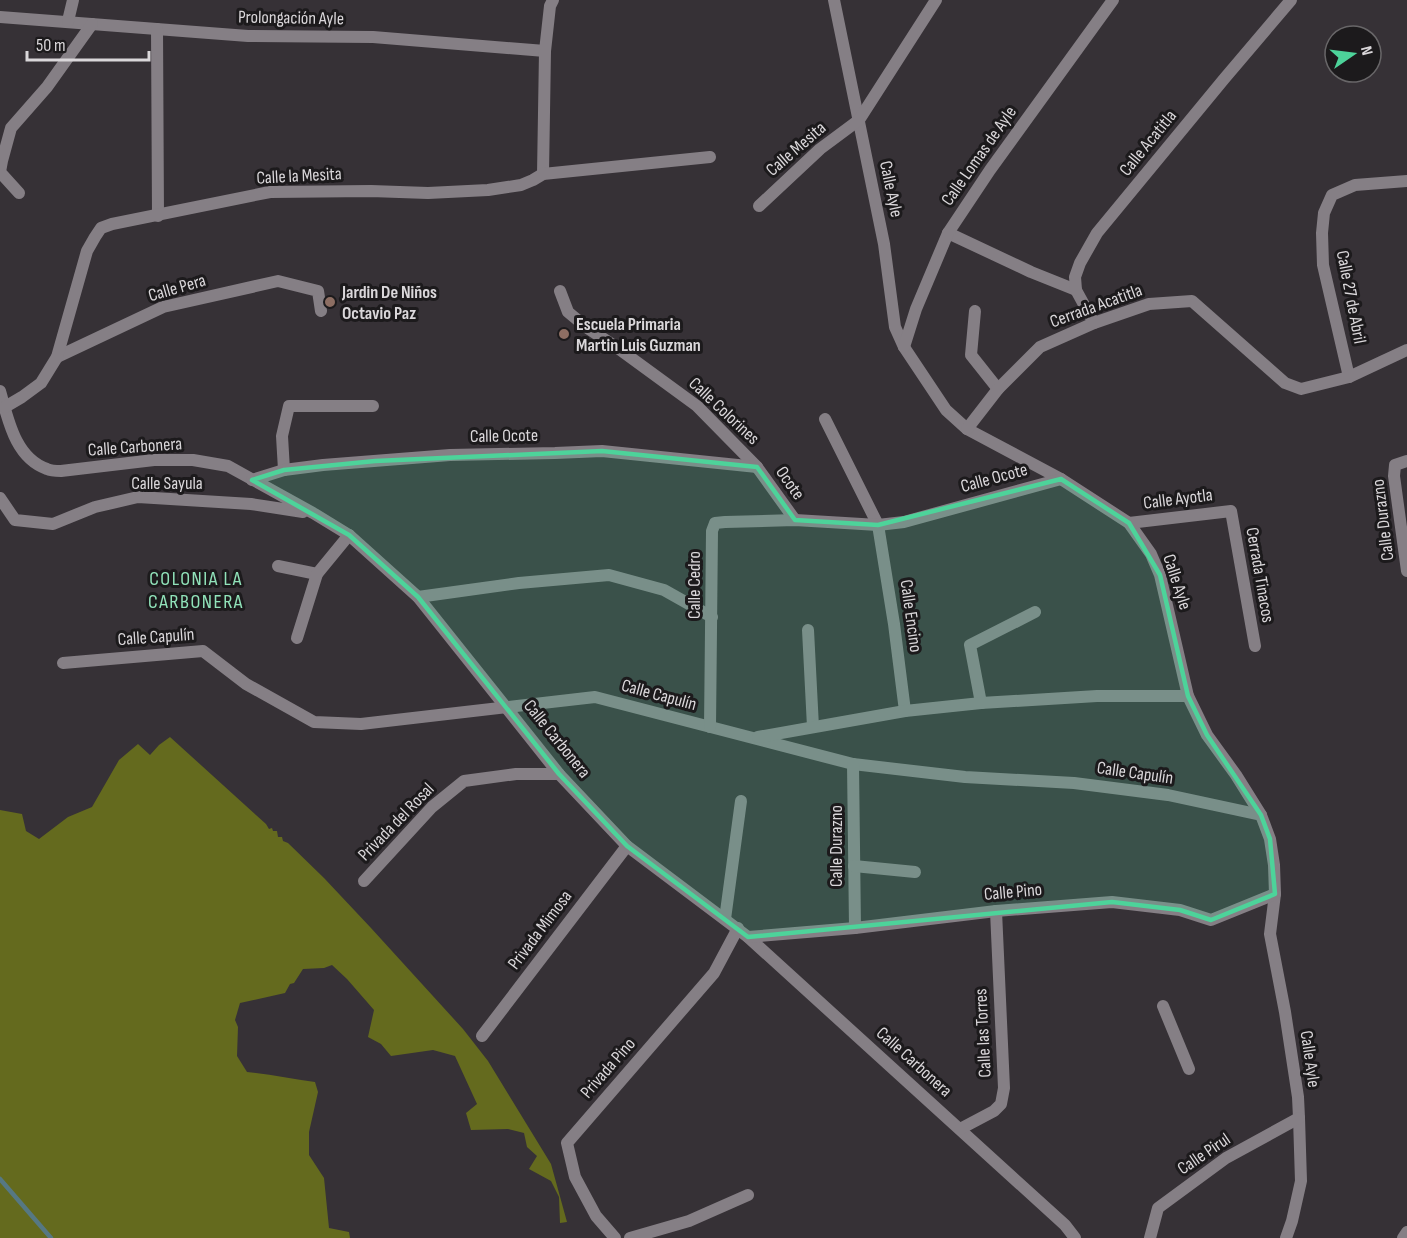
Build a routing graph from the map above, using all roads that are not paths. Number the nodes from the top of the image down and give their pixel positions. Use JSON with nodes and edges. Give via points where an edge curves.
{"nodes":[{"id":1,"x":73,"y":0,"type":"edge"},
{"id":2,"x":834,"y":0,"type":"edge"},
{"id":3,"x":936,"y":0,"type":"edge"},
{"id":4,"x":1113,"y":0,"type":"edge"},
{"id":5,"x":1291,"y":0,"type":"edge"},
{"id":6,"x":552,"y":3,"type":"edge"},
{"id":7,"x":0,"y":17,"type":"edge"},
{"id":8,"x":68,"y":21,"type":"junction"},
{"id":9,"x":92,"y":24,"type":"junction"},
{"id":10,"x":157,"y":29,"type":"junction"},
{"id":11,"x":545,"y":51,"type":"junction"},
{"id":12,"x":859,"y":120,"type":"junction"},
{"id":13,"x":710,"y":157,"type":"dead end"},
{"id":14,"x":543,"y":174,"type":"junction"},
{"id":15,"x":1407,"y":181,"type":"edge"},
{"id":16,"x":20,"y":193,"type":"dead end"},
{"id":17,"x":759,"y":206,"type":"dead end"},
{"id":18,"x":158,"y":216,"type":"junction"},
{"id":19,"x":948,"y":233,"type":"junction"},
{"id":20,"x":1076,"y":290,"type":"junction"},
{"id":21,"x":560,"y":291,"type":"dead end"},
{"id":22,"x":321,"y":311,"type":"dead end"},
{"id":23,"x":975,"y":311,"type":"dead end"},
{"id":24,"x":1094,"y":323,"type":"junction"},
{"id":25,"x":904,"y":347,"type":"junction"},
{"id":26,"x":1407,"y":350,"type":"edge"},
{"id":27,"x":57,"y":357,"type":"junction"},
{"id":28,"x":1349,"y":377,"type":"junction"},
{"id":29,"x":998,"y":389,"type":"junction"},
{"id":30,"x":0,"y":391,"type":"edge"},
{"id":31,"x":373,"y":406,"type":"dead end"},
{"id":32,"x":5,"y":407,"type":"junction"},
{"id":33,"x":825,"y":419,"type":"dead end"},
{"id":34,"x":967,"y":429,"type":"junction"},
{"id":35,"x":1401,"y":463,"type":"edge"},
{"id":36,"x":757,"y":467,"type":"junction"},
{"id":37,"x":284,"y":470,"type":"junction"},
{"id":38,"x":1061,"y":479,"type":"junction"},
{"id":39,"x":252,"y":480,"type":"junction"},
{"id":40,"x":0,"y":498,"type":"edge"},
{"id":41,"x":1231,"y":511,"type":"joint"},
{"id":42,"x":313,"y":513,"type":"junction"},
{"id":43,"x":795,"y":520,"type":"junction"},
{"id":44,"x":1129,"y":523,"type":"junction"},
{"id":45,"x":878,"y":525,"type":"junction"},
{"id":46,"x":349,"y":536,"type":"junction"},
{"id":47,"x":278,"y":566,"type":"dead end"},
{"id":48,"x":1407,"y":571,"type":"edge"},
{"id":49,"x":317,"y":574,"type":"junction"},
{"id":50,"x":418,"y":597,"type":"junction"},
{"id":51,"x":1035,"y":612,"type":"dead end"},
{"id":52,"x":712,"y":617,"type":"junction"},
{"id":53,"x":808,"y":630,"type":"dead end"},
{"id":54,"x":297,"y":638,"type":"dead end"},
{"id":55,"x":1254,"y":646,"type":"dead end"},
{"id":56,"x":63,"y":663,"type":"dead end"},
{"id":57,"x":1188,"y":696,"type":"junction"},
{"id":58,"x":981,"y":703,"type":"junction"},
{"id":59,"x":507,"y":707,"type":"junction"},
{"id":60,"x":905,"y":711,"type":"junction"},
{"id":61,"x":710,"y":727,"type":"junction"},
{"id":62,"x":813,"y":727,"type":"junction"},
{"id":63,"x":754,"y":738,"type":"junction"},
{"id":64,"x":854,"y":764,"type":"junction"},
{"id":65,"x":559,"y":774,"type":"junction"},
{"id":66,"x":741,"y":801,"type":"dead end"},
{"id":67,"x":1261,"y":815,"type":"junction"},
{"id":68,"x":627,"y":846,"type":"junction"},
{"id":69,"x":854,"y":866,"type":"junction"},
{"id":70,"x":915,"y":872,"type":"dead end"},
{"id":71,"x":364,"y":881,"type":"dead end"},
{"id":72,"x":1275,"y":894,"type":"junction"},
{"id":73,"x":996,"y":912,"type":"junction"},
{"id":74,"x":725,"y":919,"type":"junction"},
{"id":75,"x":738,"y":928,"type":"junction"},
{"id":76,"x":855,"y":928,"type":"junction"},
{"id":77,"x":748,"y":937,"type":"junction"},
{"id":78,"x":1163,"y":1006,"type":"dead end"},
{"id":79,"x":482,"y":1036,"type":"dead end"},
{"id":80,"x":1189,"y":1069,"type":"dead end"},
{"id":81,"x":1299,"y":1118,"type":"junction"},
{"id":82,"x":960,"y":1129,"type":"junction"},
{"id":83,"x":748,"y":1195,"type":"dead end"},
{"id":84,"x":1065,"y":1225,"type":"junction"},
{"id":85,"x":1407,"y":1232,"type":"edge"},
{"id":86,"x":615,"y":1238,"type":"edge"},
{"id":87,"x":630,"y":1238,"type":"edge"},
{"id":88,"x":1071,"y":1238,"type":"edge"},
{"id":89,"x":1075,"y":1238,"type":"edge"},
{"id":90,"x":1150,"y":1238,"type":"edge"},
{"id":91,"x":1286,"y":1238,"type":"edge"},
{"id":92,"x":1403,"y":1238,"type":"edge"}],
"edges":[{"from":1,"to":8,"type":"street"},
{"from":2,"to":12,"type":"street","name":"Calle Ayle"},
{"from":3,"to":12,"type":"street"},
{"from":4,"to":19,"type":"street","name":"Calle Lomas de Ayle"},
{"from":5,"to":20,"type":"street","name":"Calle Acatitla","via":[[1097,234],[1080,263]]},
{"from":6,"to":11,"type":"street"},
{"from":7,"to":8,"type":"street","name":"Prolongación Ayle"},
{"from":8,"to":9,"type":"street","name":"Prolongación Ayle"},
{"from":9,"to":10,"type":"street","name":"Prolongación Ayle"},
{"from":9,"to":16,"type":"street","via":[[47,87],[11,128],[0,172]]},
{"from":10,"to":11,"type":"street","name":"Prolongación Ayle","via":[[248,36],[373,37]]},
{"from":10,"to":18,"type":"street"},
{"from":11,"to":14,"type":"street"},
{"from":12,"to":17,"type":"street","name":"Calle Mesita","via":[[820,149]]},
{"from":12,"to":25,"type":"street","name":"Calle Ayle","via":[[896,327]]},
{"from":13,"to":14,"type":"street","name":"Calle la Mesita"},
{"from":14,"to":18,"type":"street","name":"Calle la Mesita","via":[[521,185],[488,190],[270,192]]},
{"from":15,"to":28,"type":"street","name":"Calle 27 de Abril","via":[[1355,185],[1332,195],[1324,213],[1323,265]]},
{"from":18,"to":27,"type":"street","name":"Calle la Mesita","via":[[101,228],[87,251]]},
{"from":19,"to":20,"type":"street"},
{"from":19,"to":25,"type":"street","name":"Calle Lomas de Ayle"},
{"from":20,"to":24,"type":"street"},
{"from":21,"to":36,"type":"street","name":"Calle Colorines","via":[[568,312],[697,406]]},
{"from":22,"to":27,"type":"street","name":"Calle Pera","via":[[318,291],[278,281],[163,308]]},
{"from":23,"to":29,"type":"street","via":[[971,355]]},
{"from":24,"to":28,"type":"street","name":"Cerrada Acatitla","via":[[1149,303],[1192,301],[1285,383],[1301,389]]},
{"from":24,"to":29,"type":"street","name":"Cerrada Acatitla","via":[[1040,347]]},
{"from":25,"to":34,"type":"street","name":"Calle Ayle","via":[[946,410]]},
{"from":26,"to":28,"type":"street","name":"Cerrada Acatitla"},
{"from":27,"to":32,"type":"street","name":"Calle la Mesita","via":[[40,383]]},
{"from":29,"to":34,"type":"street","name":"Cerrada Acatitla"},
{"from":30,"to":32,"type":"street","name":"Calle Carbonera"},
{"from":31,"to":37,"type":"street","via":[[289,406],[282,436]]},
{"from":32,"to":39,"type":"street","name":"Calle Carbonera","via":[[20,447],[33,462],[48,470],[193,460],[228,466]]},
{"from":33,"to":45,"type":"street","name":"Calle Encino"},
{"from":34,"to":38,"type":"street","name":"Calle Ayle"},
{"from":35,"to":48,"type":"street","name":"Calle Durazno","via":[[1394,476]]},
{"from":36,"to":37,"type":"street","name":"Calle Ocote","via":[[602,451],[450,455]]},
{"from":36,"to":43,"type":"street","name":"Ocote"},
{"from":37,"to":39,"type":"street","name":"Calle Ocote"},
{"from":38,"to":44,"type":"street","name":"Calle Ayle"},
{"from":38,"to":45,"type":"street","name":"Calle Ocote","via":[[904,522]]},
{"from":39,"to":42,"type":"street","name":"Calle Carbonera"},
{"from":40,"to":42,"type":"street","name":"Calle Sayula","via":[[15,520],[53,524],[94,507],[138,497],[251,504]]},
{"from":41,"to":44,"type":"street","name":"Calle Ayotla"},
{"from":41,"to":55,"type":"street","name":"Cerrada Tinacos"},
{"from":42,"to":46,"type":"street","name":"Calle Carbonera"},
{"from":43,"to":45,"type":"street","name":"Calle Ocote"},
{"from":43,"to":52,"type":"street","name":"Calle Cedro","via":[[715,523]]},
{"from":44,"to":57,"type":"street","name":"Calle Ayle","via":[[1160,575]]},
{"from":45,"to":60,"type":"street","name":"Calle Encino"},
{"from":46,"to":49,"type":"street"},
{"from":46,"to":50,"type":"street","name":"Calle Carbonera"},
{"from":47,"to":49,"type":"street"},
{"from":49,"to":54,"type":"street"},
{"from":50,"to":52,"type":"street","via":[[609,575],[664,590]]},
{"from":50,"to":59,"type":"street","name":"Calle Carbonera"},
{"from":51,"to":58,"type":"street","via":[[970,645]]},
{"from":52,"to":61,"type":"street","name":"Calle Cedro"},
{"from":53,"to":62,"type":"street"},
{"from":56,"to":59,"type":"street","name":"Calle Capulín","via":[[203,651],[246,684],[314,722],[361,724]]},
{"from":57,"to":58,"type":"street","via":[[1097,696]]},
{"from":57,"to":67,"type":"street","name":"Calle Ayle","via":[[1207,735]]},
{"from":58,"to":60,"type":"street"},
{"from":59,"to":61,"type":"street","name":"Calle Capulín","via":[[595,697]]},
{"from":59,"to":65,"type":"street","name":"Calle Carbonera"},
{"from":60,"to":62,"type":"street"},
{"from":61,"to":63,"type":"street","name":"Calle Capulín"},
{"from":62,"to":63,"type":"street"},
{"from":63,"to":64,"type":"street","name":"Calle Capulín"},
{"from":64,"to":67,"type":"street","name":"Calle Capulín","via":[[965,777],[1074,783],[1168,795]]},
{"from":64,"to":69,"type":"street","name":"Calle Durazno"},
{"from":65,"to":68,"type":"street","name":"Calle Carbonera"},
{"from":65,"to":71,"type":"street","name":"Privada del Rosal","via":[[516,774],[465,781],[432,807]]},
{"from":66,"to":74,"type":"street"},
{"from":67,"to":72,"type":"street","name":"Calle Ayle","via":[[1270,839]]},
{"from":68,"to":74,"type":"street","name":"Calle Carbonera"},
{"from":68,"to":79,"type":"street","name":"Privada Mimosa"},
{"from":69,"to":70,"type":"street"},
{"from":69,"to":76,"type":"street","name":"Calle Durazno"},
{"from":72,"to":73,"type":"street","name":"Calle Pino","via":[[1211,920],[1180,910],[1112,902]]},
{"from":72,"to":81,"type":"street","name":"Calle Ayle","via":[[1270,934]]},
{"from":73,"to":76,"type":"street","name":"Calle Pino"},
{"from":73,"to":82,"type":"street","name":"Calle las Torres","via":[[1004,1088],[1001,1104],[994,1111]]},
{"from":74,"to":75,"type":"street","name":"Calle Carbonera"},
{"from":75,"to":77,"type":"street","name":"Calle Carbonera"},
{"from":75,"to":86,"type":"street","name":"Privada Pino","via":[[714,974],[567,1143],[576,1177],[596,1216]]},
{"from":76,"to":77,"type":"street","name":"Calle Pino"},
{"from":77,"to":82,"type":"street","name":"Calle Carbonera"},
{"from":78,"to":80,"type":"street"},
{"from":81,"to":90,"type":"street","name":"Calle Pirul","via":[[1226,1158],[1158,1208]]},
{"from":81,"to":91,"type":"street","name":"Calle Ayle","via":[[1301,1181]]},
{"from":82,"to":84,"type":"street","name":"Calle Carbonera"},
{"from":83,"to":87,"type":"street","via":[[689,1221]]},
{"from":84,"to":88,"type":"street"},
{"from":84,"to":89,"type":"street"},
{"from":85,"to":92,"type":"street"}]}
